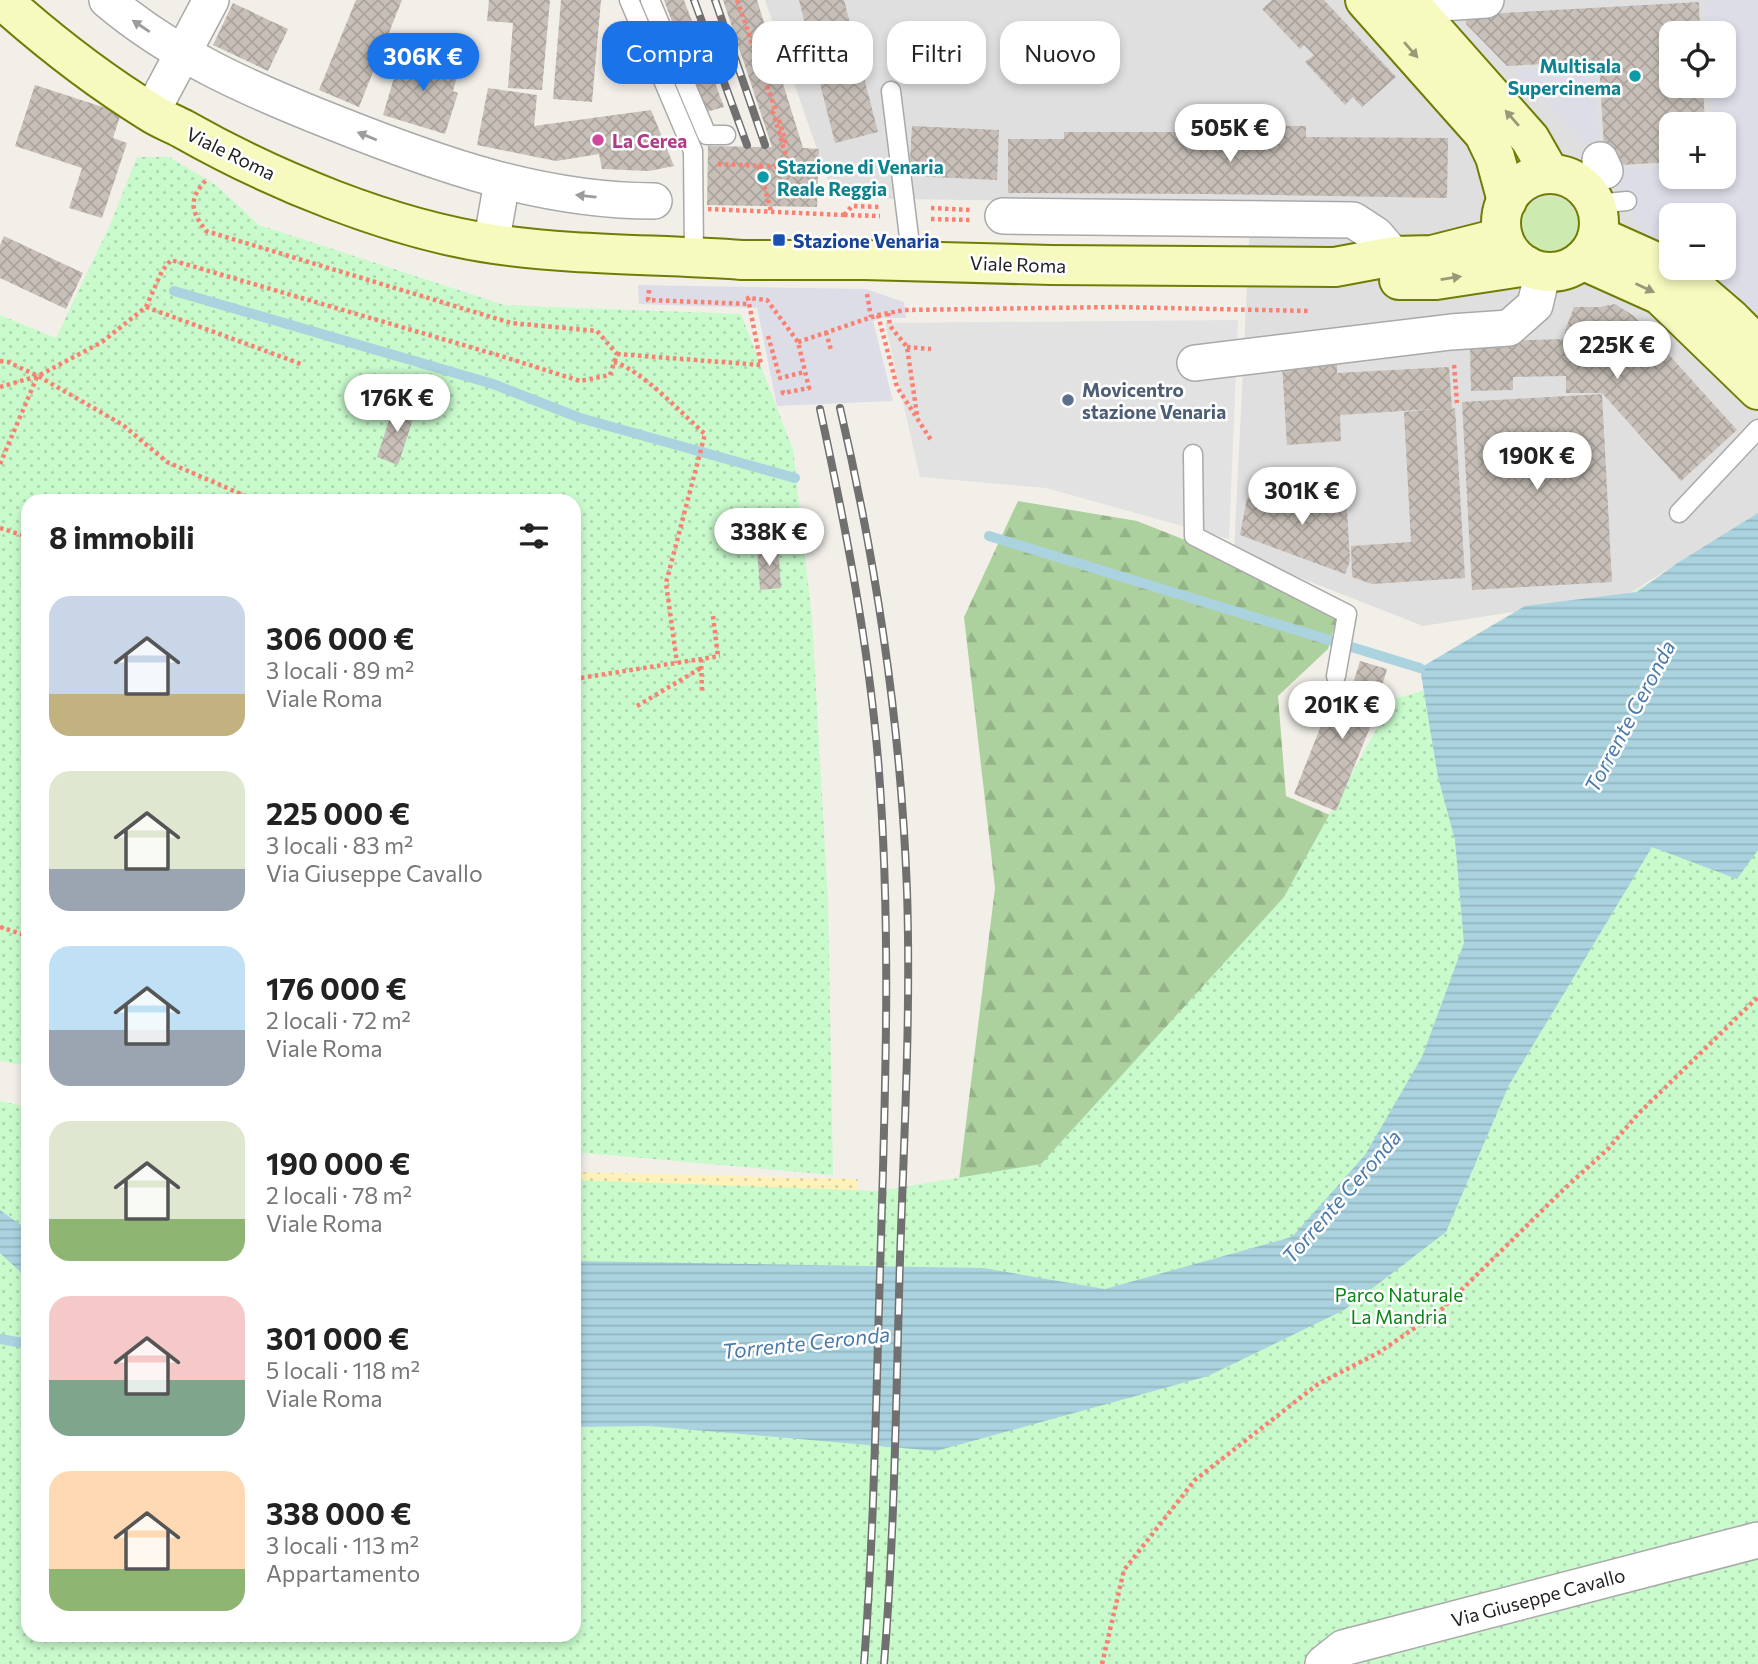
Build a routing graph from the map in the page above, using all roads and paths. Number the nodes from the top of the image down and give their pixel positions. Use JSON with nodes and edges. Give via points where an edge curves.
{"nodes":[{"id":1,"x":2,"y":0,"type":"edge"},
{"id":2,"x":107,"y":0,"type":"edge"},
{"id":3,"x":211,"y":0,"type":"edge"},
{"id":4,"x":629,"y":0,"type":"edge"},
{"id":5,"x":650,"y":0,"type":"edge"},
{"id":6,"x":737,"y":0,"type":"edge"},
{"id":7,"x":1365,"y":0,"type":"edge"},
{"id":8,"x":1486,"y":0,"type":"edge"},
{"id":9,"x":1410,"y":2,"type":"edge"},
{"id":10,"x":182,"y":54,"type":"junction"},
{"id":11,"x":891,"y":91,"type":"dead end"},
{"id":12,"x":776,"y":110,"type":"junction"},
{"id":13,"x":151,"y":113,"type":"junction"},
{"id":14,"x":726,"y":135,"type":"dead end"},
{"id":15,"x":786,"y":143,"type":"dead end"},
{"id":16,"x":223,"y":152,"type":"junction"},
{"id":17,"x":713,"y":164,"type":"dead end"},
{"id":18,"x":759,"y":166,"type":"junction"},
{"id":19,"x":1550,"y":174,"type":"junction"},
{"id":20,"x":502,"y":183,"type":"junction"},
{"id":21,"x":653,"y":201,"type":"dead end"},
{"id":22,"x":1601,"y":205,"type":"junction"},
{"id":23,"x":876,"y":207,"type":"dead end"},
{"id":24,"x":927,"y":208,"type":"dead end"},
{"id":25,"x":708,"y":209,"type":"dead end"},
{"id":26,"x":771,"y":211,"type":"junction"},
{"id":27,"x":1003,"y":216,"type":"joint"},
{"id":28,"x":1505,"y":219,"type":"junction"},
{"id":29,"x":491,"y":244,"type":"junction"},
{"id":30,"x":694,"y":256,"type":"junction"},
{"id":31,"x":1394,"y":256,"type":"junction"},
{"id":32,"x":912,"y":261,"type":"junction"},
{"id":33,"x":1335,"y":267,"type":"junction"},
{"id":34,"x":1535,"y":269,"type":"junction"},
{"id":35,"x":865,"y":274,"type":"junction"},
{"id":36,"x":649,"y":286,"type":"dead end"},
{"id":37,"x":639,"y":295,"type":"dead end"},
{"id":38,"x":649,"y":295,"type":"junction"},
{"id":39,"x":749,"y":304,"type":"junction"},
{"id":40,"x":146,"y":307,"type":"junction"},
{"id":41,"x":1312,"y":312,"type":"dead end"},
{"id":42,"x":888,"y":313,"type":"junction"},
{"id":43,"x":878,"y":315,"type":"junction"},
{"id":44,"x":871,"y":317,"type":"junction"},
{"id":45,"x":826,"y":332,"type":"junction"},
{"id":46,"x":768,"y":336,"type":"dead end"},
{"id":47,"x":798,"y":342,"type":"junction"},
{"id":48,"x":1758,"y":346,"type":"edge"},
{"id":49,"x":907,"y":347,"type":"junction"},
{"id":50,"x":931,"y":349,"type":"dead end"},
{"id":51,"x":831,"y":350,"type":"dead end"},
{"id":52,"x":617,"y":354,"type":"junction"},
{"id":53,"x":0,"y":361,"type":"edge"},
{"id":54,"x":614,"y":362,"type":"junction"},
{"id":55,"x":1195,"y":363,"type":"dead end"},
{"id":56,"x":302,"y":364,"type":"dead end"},
{"id":57,"x":805,"y":372,"type":"junction"},
{"id":58,"x":38,"y":376,"type":"junction"},
{"id":59,"x":0,"y":387,"type":"edge"},
{"id":60,"x":782,"y":387,"type":"dead end"},
{"id":61,"x":1758,"y":390,"type":"edge"},
{"id":62,"x":918,"y":419,"type":"junction"},
{"id":63,"x":1758,"y":429,"type":"edge"},
{"id":64,"x":931,"y":440,"type":"dead end"},
{"id":65,"x":1193,"y":454,"type":"dead end"},
{"id":66,"x":0,"y":464,"type":"edge"},
{"id":67,"x":241,"y":494,"type":"edge"},
{"id":68,"x":1678,"y":513,"type":"dead end"},
{"id":69,"x":0,"y":528,"type":"edge"},
{"id":70,"x":21,"y":535,"type":"edge"},
{"id":71,"x":713,"y":616,"type":"dead end"},
{"id":72,"x":701,"y":659,"type":"junction"},
{"id":73,"x":677,"y":663,"type":"junction"},
{"id":74,"x":701,"y":668,"type":"junction"},
{"id":75,"x":1335,"y":676,"type":"dead end"},
{"id":76,"x":581,"y":678,"type":"edge"},
{"id":77,"x":702,"y":691,"type":"dead end"},
{"id":78,"x":638,"y":706,"type":"dead end"},
{"id":79,"x":0,"y":928,"type":"edge"},
{"id":80,"x":21,"y":934,"type":"edge"},
{"id":81,"x":1758,"y":997,"type":"edge"},
{"id":82,"x":1758,"y":1540,"type":"edge"},
{"id":83,"x":1102,"y":1664,"type":"edge"},
{"id":84,"x":1323,"y":1664,"type":"edge"}],
"edges":[{"from":1,"to":13,"type":"street","name":"Viale Roma","via":[[80,64]]},
{"from":10,"to":2,"type":"street","one_way":true},
{"from":3,"to":10,"type":"street"},
{"from":4,"to":30,"type":"lane","via":[[693,151]]},
{"from":5,"to":14,"type":"lane","via":[[707,135]]},
{"from":6,"to":12,"type":"path"},
{"from":7,"to":28,"type":"street","one_way":true,"via":[[1484,134],[1495,156]]},
{"from":8,"to":9,"type":"street"},
{"from":19,"to":9,"type":"street","one_way":true,"via":[[1530,139]]},
{"from":10,"to":13,"type":"street"},
{"from":20,"to":10,"type":"street","one_way":true,"via":[[422,158],[267,96]]},
{"from":11,"to":32,"type":"lane"},
{"from":12,"to":15,"type":"path"},
{"from":12,"to":18,"type":"path","via":[[789,167]]},
{"from":13,"to":16,"type":"street","name":"Viale Roma"},
{"from":16,"to":29,"type":"street","name":"Viale Roma","via":[[316,193],[407,224]]},
{"from":16,"to":52,"type":"path","via":[[195,194],[194,215],[206,231],[511,323],[597,331]]},
{"from":17,"to":18,"type":"path"},
{"from":18,"to":26,"type":"path"},
{"from":19,"to":22,"type":"street","via":[[1577,182]]},
{"from":19,"to":28,"type":"street","via":[[1524,181]]},
{"from":21,"to":20,"type":"street","one_way":true},
{"from":20,"to":29,"type":"street"},
{"from":22,"to":34,"type":"street","via":[[1571,267]]},
{"from":22,"to":48,"type":"street"},
{"from":22,"to":61,"type":"street","one_way":true,"via":[[1660,295]]},
{"from":23,"to":26,"type":"path","bridge":true,"via":[[852,206],[844,215]]},
{"from":24,"to":27,"type":"path","via":[[988,210]]},
{"from":25,"to":26,"type":"path","bridge":true},
{"from":27,"to":31,"type":"street","via":[[1353,220],[1376,235]]},
{"from":28,"to":31,"type":"street","name":"Viale Roma","via":[[1432,255]]},
{"from":28,"to":34,"type":"street","via":[[1516,258]]},
{"from":29,"to":30,"type":"street","name":"Viale Roma","via":[[557,252]]},
{"from":30,"to":35,"type":"street","name":"Viale Roma","bridge":true},
{"from":31,"to":33,"type":"street","name":"Viale Roma"},
{"from":32,"to":33,"type":"street","name":"Viale Roma"},
{"from":32,"to":35,"type":"street","name":"Viale Roma"},
{"from":33,"to":34,"type":"street","name":"Viale Roma","one_way":true,"via":[[1390,280]]},
{"from":34,"to":55,"type":"street","via":[[1535,305],[1508,328]]},
{"from":35,"to":44,"type":"path"},
{"from":36,"to":38,"type":"path"},
{"from":37,"to":38,"type":"path"},
{"from":38,"to":39,"type":"path","via":[[648,300]]},
{"from":39,"to":47,"type":"path","via":[[748,298],[767,300]]},
{"from":39,"to":52,"type":"path","via":[[761,365]]},
{"from":40,"to":54,"type":"path","via":[[171,260],[580,381],[610,375]]},
{"from":40,"to":56,"type":"path"},
{"from":40,"to":58,"type":"path","via":[[102,342]]},
{"from":41,"to":42,"type":"path","via":[[1117,307]]},
{"from":42,"to":43,"type":"path"},
{"from":42,"to":49,"type":"path","via":[[890,326]]},
{"from":43,"to":44,"type":"path"},
{"from":43,"to":62,"type":"path","via":[[897,387]]},
{"from":44,"to":45,"type":"path"},
{"from":45,"to":47,"type":"path"},
{"from":45,"to":51,"type":"path"},
{"from":46,"to":57,"type":"path","via":[[780,378]]},
{"from":47,"to":57,"type":"path"},
{"from":49,"to":50,"type":"path"},
{"from":49,"to":62,"type":"path"},
{"from":52,"to":54,"type":"path"},
{"from":53,"to":58,"type":"path"},
{"from":54,"to":73,"type":"path","via":[[656,390],[705,434],[666,583]]},
{"from":57,"to":60,"type":"path","via":[[809,388],[783,393]]},
{"from":58,"to":59,"type":"path"},
{"from":58,"to":66,"type":"path"},
{"from":58,"to":67,"type":"path","via":[[123,425],[167,462]]},
{"from":62,"to":64,"type":"path"},
{"from":63,"to":68,"type":"lane"},
{"from":65,"to":75,"type":"lane","via":[[1194,536],[1347,614]]},
{"from":69,"to":70,"type":"path"},
{"from":71,"to":72,"type":"path","via":[[719,657]]},
{"from":72,"to":73,"type":"path"},
{"from":72,"to":74,"type":"path"},
{"from":73,"to":76,"type":"path"},
{"from":74,"to":77,"type":"path"},
{"from":74,"to":78,"type":"path"},
{"from":79,"to":80,"type":"path"},
{"from":81,"to":83,"type":"path","via":[[1441,1310],[1378,1353],[1318,1384],[1195,1480],[1124,1570]]},
{"from":82,"to":84,"type":"street","name":"Via Giuseppe Cavallo","via":[[1343,1648]]}]}
